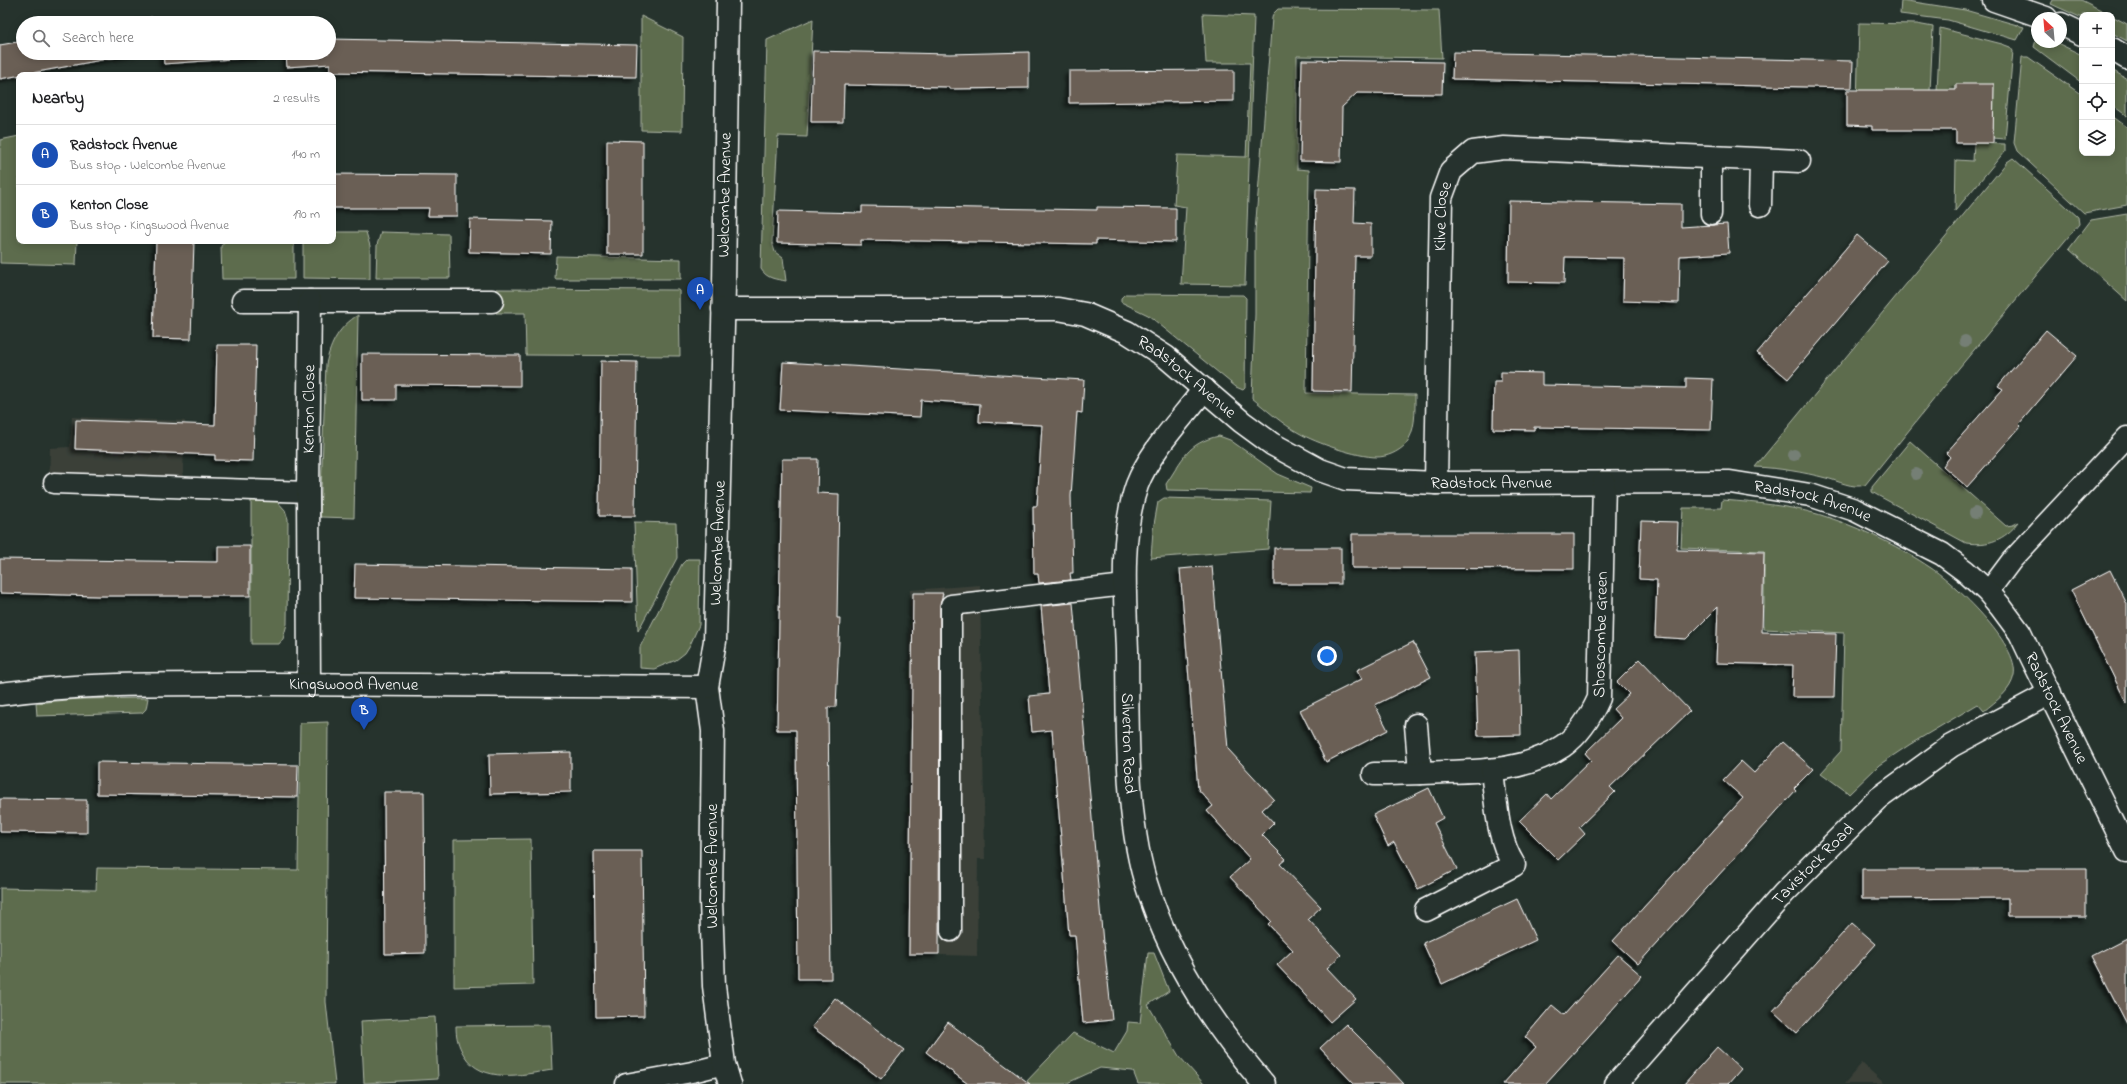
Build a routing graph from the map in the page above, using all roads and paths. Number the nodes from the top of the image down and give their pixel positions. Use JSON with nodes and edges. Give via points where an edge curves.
{"nodes":[{"id":1,"x":728,"y":0,"type":"edge"},
{"id":2,"x":1994,"y":0,"type":"edge"},
{"id":3,"x":2031,"y":13,"type":"edge"},
{"id":4,"x":2067,"y":27,"type":"edge"},
{"id":5,"x":2079,"y":33,"type":"edge"},
{"id":6,"x":2115,"y":51,"type":"edge"},
{"id":7,"x":2127,"y":58,"type":"edge"},
{"id":8,"x":1711,"y":158,"type":"junction"},
{"id":9,"x":1761,"y":161,"type":"junction"},
{"id":10,"x":1799,"y":162,"type":"dead end"},
{"id":11,"x":1760,"y":205,"type":"dead end"},
{"id":12,"x":1711,"y":214,"type":"dead end"},
{"id":13,"x":243,"y":301,"type":"dead end"},
{"id":14,"x":310,"y":301,"type":"junction"},
{"id":15,"x":492,"y":301,"type":"dead end"},
{"id":16,"x":723,"y":309,"type":"junction"},
{"id":17,"x":1204,"y":389,"type":"junction"},
{"id":18,"x":2127,"y":437,"type":"edge"},
{"id":19,"x":54,"y":483,"type":"dead end"},
{"id":20,"x":1436,"y":483,"type":"junction"},
{"id":21,"x":1604,"y":483,"type":"junction"},
{"id":22,"x":308,"y":492,"type":"junction"},
{"id":23,"x":1125,"y":585,"type":"junction"},
{"id":24,"x":1988,"y":592,"type":"junction"},
{"id":25,"x":309,"y":684,"type":"junction"},
{"id":26,"x":707,"y":686,"type":"junction"},
{"id":27,"x":2050,"y":693,"type":"junction"},
{"id":28,"x":0,"y":694,"type":"edge"},
{"id":29,"x":1416,"y":725,"type":"dead end"},
{"id":30,"x":1492,"y":771,"type":"junction"},
{"id":31,"x":1420,"y":773,"type":"junction"},
{"id":32,"x":1374,"y":774,"type":"dead end"},
{"id":33,"x":2127,"y":851,"type":"edge"},
{"id":34,"x":1426,"y":910,"type":"dead end"},
{"id":35,"x":951,"y":931,"type":"dead end"},
{"id":36,"x":727,"y":1074,"type":"edge"},
{"id":37,"x":626,"y":1084,"type":"edge"},
{"id":38,"x":1264,"y":1084,"type":"edge"},
{"id":39,"x":1616,"y":1084,"type":"edge"}],
"edges":[{"from":1,"to":16,"type":"street","name":"Welcombe Avenue"},
{"from":2,"to":3,"type":"street"},
{"from":4,"to":5,"type":"street"},
{"from":6,"to":7,"type":"street"},
{"from":8,"to":9,"type":"street","name":"Kilve Close"},
{"from":8,"to":12,"type":"lane"},
{"from":8,"to":20,"type":"street","name":"Kilve Close","via":[[1504,148],[1473,152],[1451,171],[1441,198]]},
{"from":9,"to":10,"type":"street","name":"Kilve Close"},
{"from":9,"to":11,"type":"street"},
{"from":13,"to":14,"type":"street"},
{"from":14,"to":15,"type":"street"},
{"from":14,"to":22,"type":"street","name":"Kenton Close"},
{"from":16,"to":17,"type":"street","name":"Radstock Avenue","via":[[1058,309],[1085,314],[1127,332],[1166,357]]},
{"from":16,"to":26,"type":"street","name":"Welcombe Avenue","via":[[715,641]]},
{"from":17,"to":20,"type":"street","name":"Radstock Avenue","via":[[1272,444],[1320,470],[1346,479]]},
{"from":17,"to":23,"type":"street","name":"Silverton Road","via":[[1142,472],[1128,521]]},
{"from":18,"to":24,"type":"lane","via":[[2012,560]]},
{"from":19,"to":22,"type":"lane"},
{"from":20,"to":21,"type":"street","name":"Radstock Avenue"},
{"from":21,"to":24,"type":"street","name":"Radstock Avenue","via":[[1730,482],[1810,495],[1855,510],[1942,554]]},
{"from":21,"to":30,"type":"street","name":"Shoscombe Green","via":[[1599,698],[1583,727],[1564,746],[1528,763]]},
{"from":22,"to":25,"type":"street","name":"Kenton Close"},
{"from":23,"to":35,"type":"lane","via":[[950,605]]},
{"from":23,"to":38,"type":"street","name":"Silverton Road","via":[[1129,745],[1134,812],[1145,879],[1170,944],[1193,988],[1231,1044]]},
{"from":24,"to":27,"type":"street","name":"Radstock Avenue","via":[[2020,633]]},
{"from":25,"to":26,"type":"street","name":"Kingswood Avenue"},
{"from":25,"to":28,"type":"street","name":"Kingswood Avenue","via":[[91,686]]},
{"from":26,"to":36,"type":"street","name":"Welcombe Avenue","via":[[713,731],[711,901],[714,986]]},
{"from":27,"to":33,"type":"street","name":"Radstock Avenue"},
{"from":27,"to":39,"type":"street","name":"Tavistock Road","via":[[1952,746],[1879,798],[1784,893]]},
{"from":29,"to":31,"type":"street"},
{"from":30,"to":31,"type":"street","name":"Shoscombe Green"},
{"from":30,"to":34,"type":"street","via":[[1503,836],[1508,856],[1514,865]]},
{"from":31,"to":32,"type":"street","name":"Shoscombe Green"},
{"from":36,"to":37,"type":"lane","via":[[692,1072]]}]}
